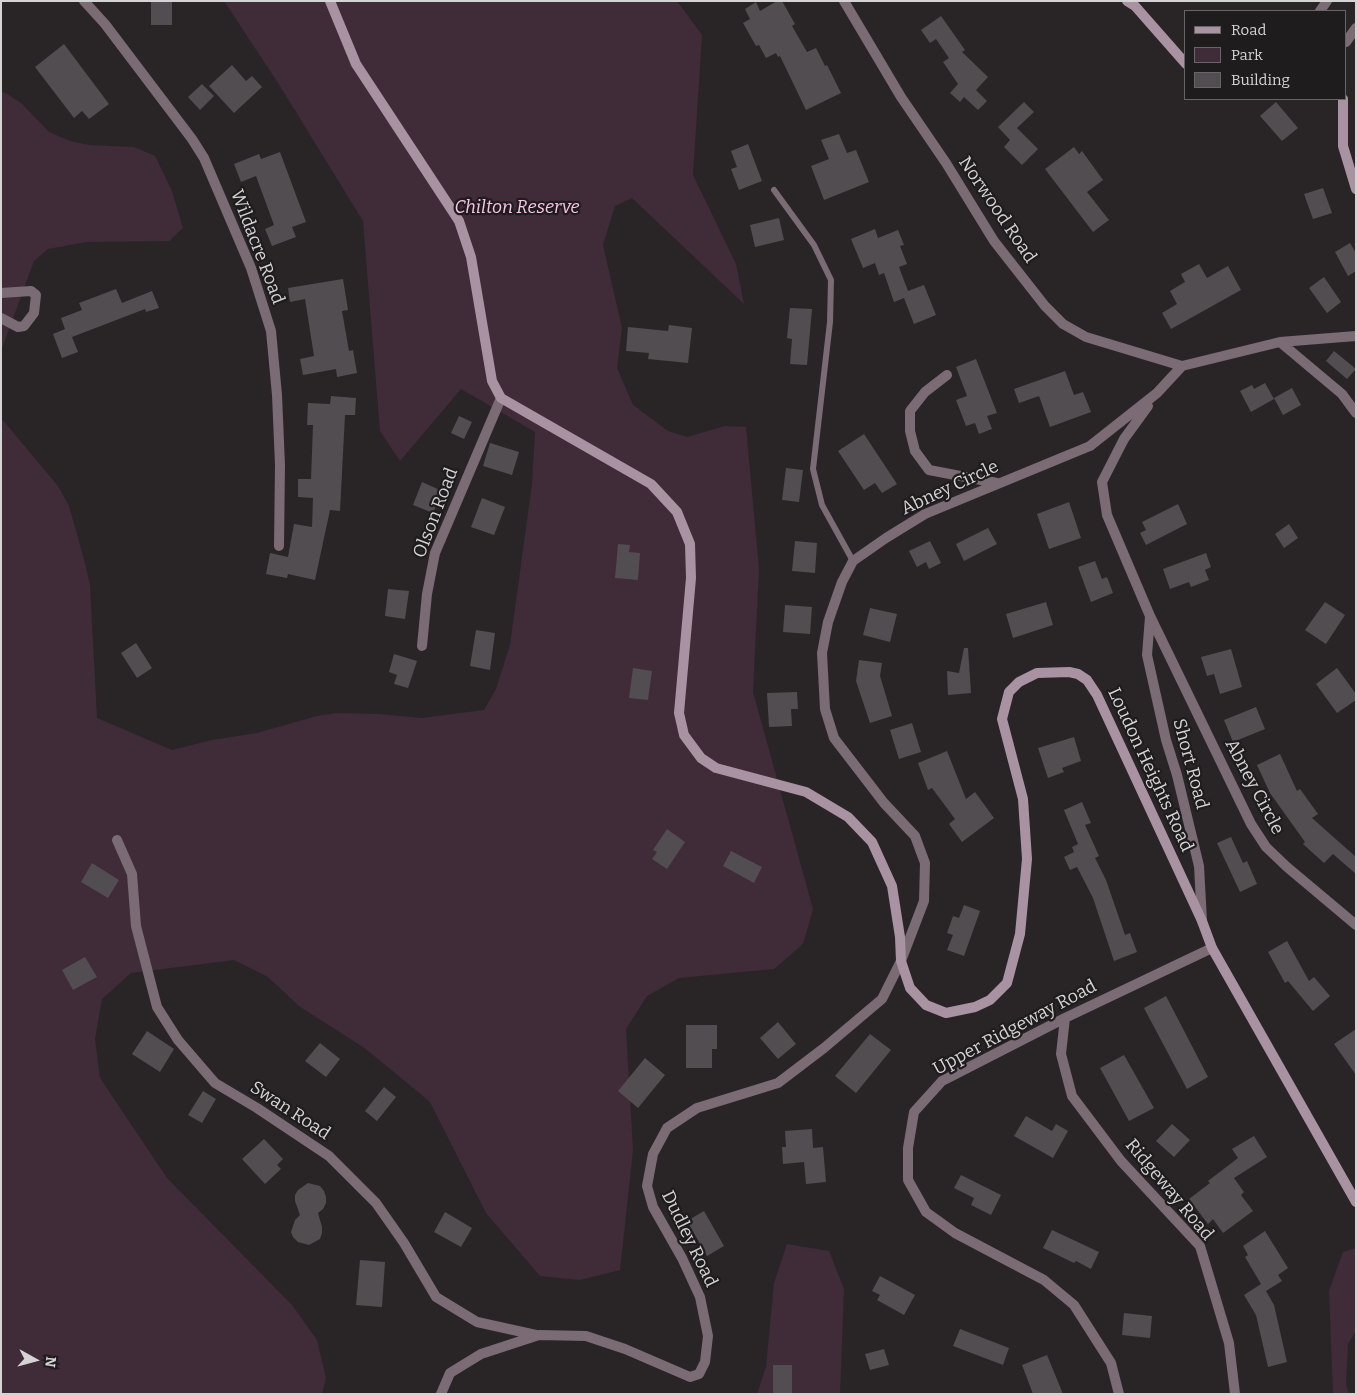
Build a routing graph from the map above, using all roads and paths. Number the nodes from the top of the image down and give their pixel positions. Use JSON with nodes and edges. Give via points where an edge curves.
{"nodes":[{"id":1,"x":84,"y":1,"type":"edge"},
{"id":2,"x":330,"y":1,"type":"edge"},
{"id":3,"x":844,"y":1,"type":"edge"},
{"id":4,"x":1127,"y":1,"type":"edge"},
{"id":5,"x":1356,"y":28,"type":"edge"},
{"id":6,"x":1347,"y":41,"type":"edge"},
{"id":7,"x":1184,"y":62,"type":"edge"},
{"id":8,"x":1343,"y":100,"type":"edge"},
{"id":9,"x":1356,"y":189,"type":"edge"},
{"id":10,"x":774,"y":190,"type":"dead end"},
{"id":11,"x":1,"y":294,"type":"edge"},
{"id":12,"x":1,"y":318,"type":"edge"},
{"id":13,"x":1356,"y":336,"type":"edge"},
{"id":14,"x":1280,"y":342,"type":"junction"},
{"id":15,"x":1182,"y":366,"type":"junction"},
{"id":16,"x":947,"y":375,"type":"dead end"},
{"id":17,"x":1157,"y":393,"type":"junction"},
{"id":18,"x":501,"y":398,"type":"junction"},
{"id":19,"x":1356,"y":413,"type":"edge"},
{"id":20,"x":997,"y":484,"type":"junction"},
{"id":21,"x":279,"y":546,"type":"dead end"},
{"id":22,"x":853,"y":561,"type":"junction"},
{"id":23,"x":1150,"y":616,"type":"junction"},
{"id":24,"x":422,"y":646,"type":"dead end"},
{"id":25,"x":117,"y":840,"type":"dead end"},
{"id":26,"x":1202,"y":921,"type":"junction"},
{"id":27,"x":1356,"y":924,"type":"edge"},
{"id":28,"x":1212,"y":948,"type":"junction"},
{"id":29,"x":901,"y":961,"type":"junction"},
{"id":30,"x":1065,"y":1018,"type":"junction"},
{"id":31,"x":1356,"y":1202,"type":"edge"},
{"id":32,"x":539,"y":1335,"type":"junction"},
{"id":33,"x":441,"y":1394,"type":"edge"},
{"id":34,"x":1119,"y":1394,"type":"edge"},
{"id":35,"x":1235,"y":1394,"type":"edge"}],
"edges":[{"from":1,"to":21,"type":"street","name":"Wildacre Road","via":[[105,24],[204,158],[252,268],[271,332],[280,465]]},
{"from":2,"to":18,"type":"street","via":[[356,64],[459,222],[471,257],[492,381]]},
{"from":3,"to":15,"type":"street","name":"Norwood Road","via":[[901,97],[994,241],[1046,306],[1063,324],[1086,337]]},
{"from":4,"to":7,"type":"street"},
{"from":5,"to":6,"type":"street"},
{"from":8,"to":9,"type":"street","via":[[1343,146]]},
{"from":10,"to":22,"type":"lane","via":[[814,245],[831,280],[830,322],[813,469],[822,505]]},
{"from":11,"to":12,"type":"street","via":[[31,290],[36,296],[34,313],[24,326]]},
{"from":13,"to":14,"type":"street"},
{"from":14,"to":15,"type":"street"},
{"from":14,"to":19,"type":"street","via":[[1342,394]]},
{"from":15,"to":17,"type":"street","name":"Abney Circle"},
{"from":16,"to":20,"type":"street","via":[[925,392],[910,411],[910,432],[915,451],[929,470]]},
{"from":17,"to":20,"type":"street","name":"Abney Circle","via":[[1090,446]]},
{"from":17,"to":23,"type":"street","name":"Abney Circle","via":[[1124,439],[1102,482],[1107,515]]},
{"from":18,"to":24,"type":"street","name":"Olson Road","via":[[435,553]]},
{"from":18,"to":29,"type":"street","name":"Loudon Heights Road","via":[[651,484],[678,512],[690,544],[692,578],[679,713],[684,735],[700,758],[716,768],[806,792],[848,817],[872,842],[892,886]]},
{"from":20,"to":22,"type":"street","name":"Abney Circle","via":[[924,514]]},
{"from":22,"to":29,"type":"street","name":"Abney Circle","via":[[828,622],[822,653],[825,709],[834,738],[884,804],[915,836],[925,864],[924,901]]},
{"from":23,"to":26,"type":"street","name":"Short Road","via":[[1147,655],[1199,866]]},
{"from":23,"to":27,"type":"street","name":"Abney Circle","via":[[1266,847]]},
{"from":25,"to":32,"type":"street","name":"Swan Road","via":[[132,874],[136,926],[157,1007],[178,1040],[215,1083],[329,1156],[376,1203],[436,1297],[477,1322]]},
{"from":26,"to":28,"type":"street","name":"Loudon Heights Road"},
{"from":26,"to":29,"type":"street","name":"Loudon Heights Road","via":[[1097,695],[1087,680],[1078,674],[1037,673],[1019,682],[1009,692],[1002,718],[1023,799],[1027,860],[1020,934],[1007,983],[990,1000],[946,1013],[926,1005],[910,988]]},
{"from":28,"to":30,"type":"street","name":"Upper Ridgeway Road"},
{"from":28,"to":31,"type":"street","name":"Loudon Heights Road"},
{"from":29,"to":32,"type":"street","name":"Dudley Road","via":[[882,999],[824,1048],[778,1083],[697,1108],[667,1128],[653,1154],[647,1186],[653,1207],[700,1297],[708,1336],[705,1362],[699,1374],[690,1378],[625,1349],[586,1336]]},
{"from":30,"to":34,"type":"street","name":"Upper Ridgeway Road","via":[[942,1081],[914,1112],[908,1148],[908,1180],[926,1212],[955,1233],[1044,1280],[1074,1305],[1111,1363]]},
{"from":30,"to":35,"type":"street","name":"Ridgeway Road","via":[[1061,1054],[1072,1096],[1122,1161],[1200,1246],[1229,1343]]},
{"from":32,"to":33,"type":"street","name":"Dudley Road","via":[[480,1354],[450,1373]]}]}
